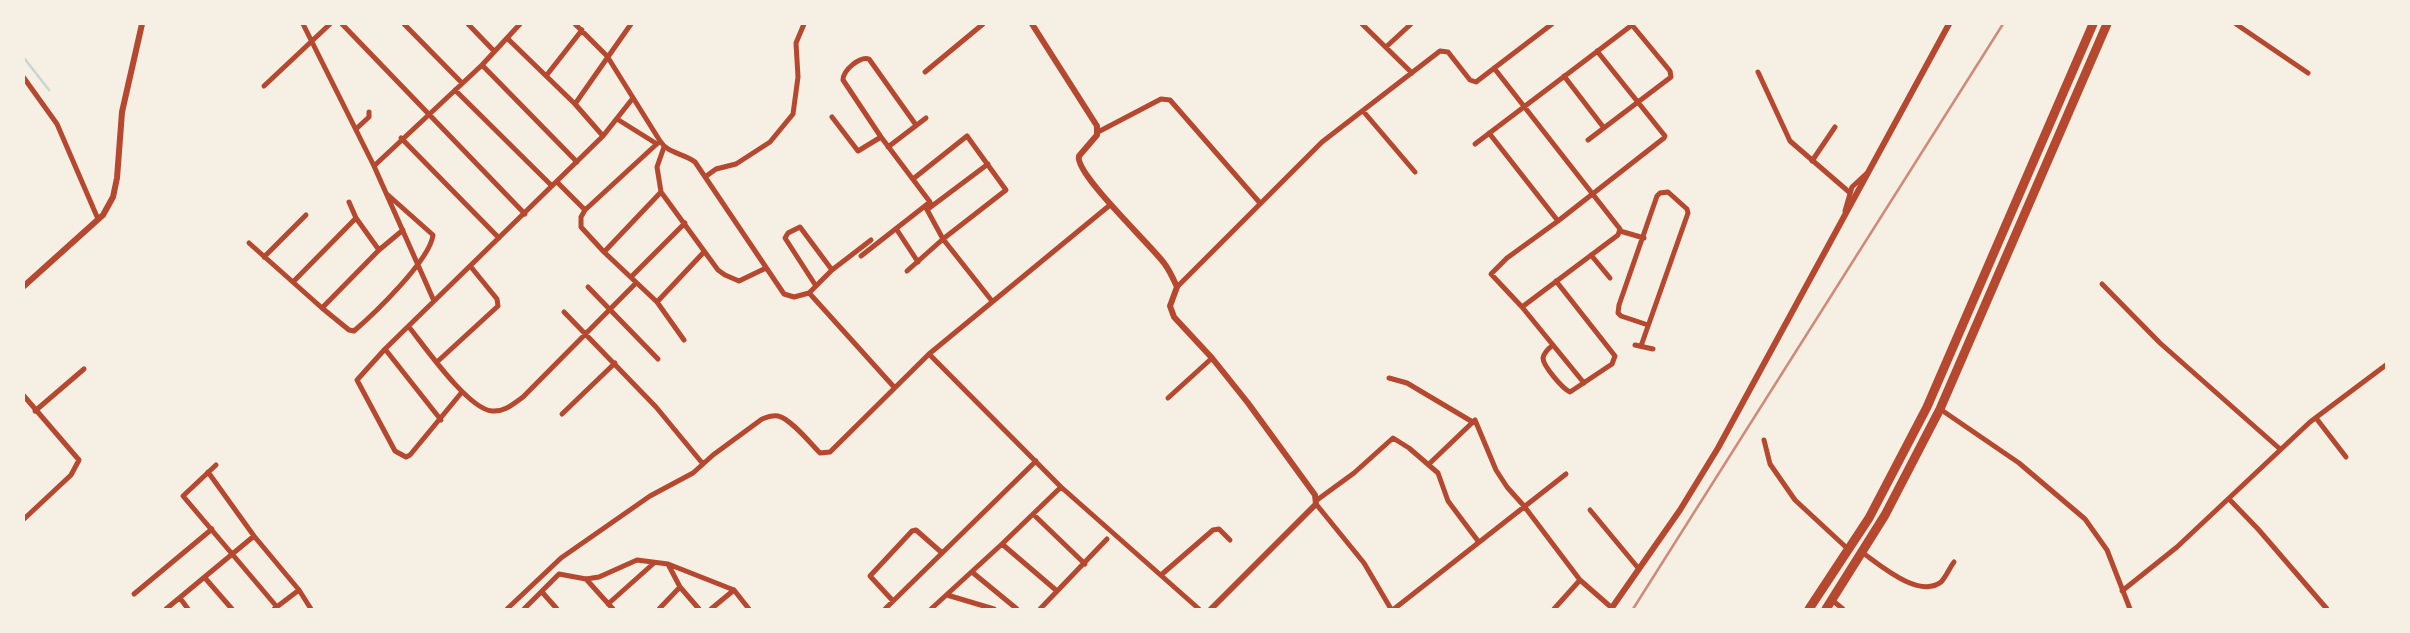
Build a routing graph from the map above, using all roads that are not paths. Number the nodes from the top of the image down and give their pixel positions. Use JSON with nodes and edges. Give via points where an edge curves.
{"nodes":[{"id":1,"x":142,"y":24,"type":"edge"},
{"id":2,"x":303,"y":24,"type":"edge"},
{"id":3,"x":330,"y":24,"type":"edge"},
{"id":4,"x":342,"y":24,"type":"edge"},
{"id":5,"x":404,"y":24,"type":"edge"},
{"id":6,"x":468,"y":24,"type":"edge"},
{"id":7,"x":520,"y":24,"type":"edge"},
{"id":8,"x":575,"y":24,"type":"edge"},
{"id":9,"x":629,"y":24,"type":"edge"},
{"id":10,"x":804,"y":24,"type":"edge"},
{"id":11,"x":983,"y":24,"type":"edge"},
{"id":12,"x":1032,"y":24,"type":"edge"},
{"id":13,"x":1362,"y":24,"type":"edge"},
{"id":14,"x":1411,"y":24,"type":"edge"},
{"id":15,"x":1552,"y":24,"type":"edge"},
{"id":16,"x":1621,"y":24,"type":"edge"},
{"id":17,"x":1949,"y":24,"type":"edge"},
{"id":18,"x":2094,"y":24,"type":"edge"},
{"id":19,"x":2107,"y":24,"type":"edge"},
{"id":20,"x":2236,"y":24,"type":"edge"},
{"id":21,"x":1625,"y":29,"type":"junction"},
{"id":22,"x":582,"y":30,"type":"junction"},
{"id":23,"x":506,"y":38,"type":"junction"},
{"id":24,"x":311,"y":41,"type":"junction"},
{"id":25,"x":1386,"y":47,"type":"junction"},
{"id":26,"x":494,"y":51,"type":"junction"},
{"id":27,"x":1596,"y":51,"type":"junction"},
{"id":28,"x":607,"y":56,"type":"junction"},
{"id":29,"x":482,"y":65,"type":"junction"},
{"id":30,"x":1494,"y":68,"type":"junction"},
{"id":31,"x":925,"y":72,"type":"dead end"},
{"id":32,"x":1758,"y":72,"type":"dead end"},
{"id":33,"x":2308,"y":72,"type":"dead end"},
{"id":34,"x":1412,"y":74,"type":"junction"},
{"id":35,"x":546,"y":76,"type":"junction"},
{"id":36,"x":1564,"y":76,"type":"junction"},
{"id":37,"x":24,"y":78,"type":"edge"},
{"id":38,"x":462,"y":83,"type":"junction"},
{"id":39,"x":264,"y":86,"type":"dead end"},
{"id":40,"x":454,"y":90,"type":"junction"},
{"id":41,"x":633,"y":98,"type":"junction"},
{"id":42,"x":1637,"y":103,"type":"junction"},
{"id":43,"x":575,"y":104,"type":"junction"},
{"id":44,"x":1524,"y":106,"type":"junction"},
{"id":45,"x":1363,"y":111,"type":"junction"},
{"id":46,"x":369,"y":112,"type":"dead end"},
{"id":47,"x":428,"y":115,"type":"junction"},
{"id":48,"x":832,"y":117,"type":"dead end"},
{"id":49,"x":926,"y":118,"type":"dead end"},
{"id":50,"x":616,"y":119,"type":"junction"},
{"id":51,"x":916,"y":126,"type":"junction"},
{"id":52,"x":356,"y":128,"type":"junction"},
{"id":53,"x":1604,"y":128,"type":"junction"},
{"id":54,"x":1835,"y":128,"type":"dead end"},
{"id":55,"x":1098,"y":132,"type":"junction"},
{"id":56,"x":1489,"y":133,"type":"junction"},
{"id":57,"x":603,"y":136,"type":"junction"},
{"id":58,"x":881,"y":137,"type":"junction"},
{"id":59,"x":401,"y":138,"type":"junction"},
{"id":60,"x":1588,"y":140,"type":"dead end"},
{"id":61,"x":659,"y":142,"type":"junction"},
{"id":62,"x":1475,"y":144,"type":"dead end"},
{"id":63,"x":664,"y":147,"type":"junction"},
{"id":64,"x":888,"y":147,"type":"junction"},
{"id":65,"x":1812,"y":161,"type":"junction"},
{"id":66,"x":577,"y":162,"type":"junction"},
{"id":67,"x":988,"y":164,"type":"junction"},
{"id":68,"x":374,"y":166,"type":"junction"},
{"id":69,"x":1870,"y":170,"type":"junction"},
{"id":70,"x":1415,"y":172,"type":"dead end"},
{"id":71,"x":705,"y":177,"type":"junction"},
{"id":72,"x":913,"y":179,"type":"junction"},
{"id":73,"x":557,"y":182,"type":"junction"},
{"id":74,"x":552,"y":186,"type":"junction"},
{"id":75,"x":661,"y":192,"type":"junction"},
{"id":76,"x":1849,"y":192,"type":"junction"},
{"id":77,"x":386,"y":193,"type":"junction"},
{"id":78,"x":1593,"y":194,"type":"junction"},
{"id":79,"x":349,"y":202,"type":"dead end"},
{"id":80,"x":1260,"y":203,"type":"junction"},
{"id":81,"x":1110,"y":204,"type":"junction"},
{"id":82,"x":926,"y":207,"type":"junction"},
{"id":83,"x":585,"y":210,"type":"junction"},
{"id":84,"x":525,"y":214,"type":"junction"},
{"id":85,"x":1845,"y":214,"type":"junction"},
{"id":86,"x":306,"y":215,"type":"dead end"},
{"id":87,"x":356,"y":218,"type":"junction"},
{"id":88,"x":98,"y":219,"type":"junction"},
{"id":89,"x":1558,"y":221,"type":"junction"},
{"id":90,"x":685,"y":223,"type":"junction"},
{"id":91,"x":403,"y":230,"type":"junction"},
{"id":92,"x":897,"y":230,"type":"junction"},
{"id":93,"x":1620,"y":231,"type":"junction"},
{"id":94,"x":499,"y":238,"type":"junction"},
{"id":95,"x":1644,"y":238,"type":"junction"},
{"id":96,"x":943,"y":239,"type":"junction"},
{"id":97,"x":871,"y":240,"type":"dead end"},
{"id":98,"x":249,"y":243,"type":"dead end"},
{"id":99,"x":379,"y":250,"type":"junction"},
{"id":100,"x":604,"y":252,"type":"junction"},
{"id":101,"x":703,"y":253,"type":"junction"},
{"id":102,"x":1591,"y":255,"type":"junction"},
{"id":103,"x":861,"y":256,"type":"dead end"},
{"id":104,"x":264,"y":257,"type":"junction"},
{"id":105,"x":918,"y":262,"type":"junction"},
{"id":106,"x":418,"y":265,"type":"junction"},
{"id":107,"x":471,"y":267,"type":"junction"},
{"id":108,"x":766,"y":268,"type":"junction"},
{"id":109,"x":832,"y":270,"type":"junction"},
{"id":110,"x":908,"y":271,"type":"dead end"},
{"id":111,"x":631,"y":277,"type":"junction"},
{"id":112,"x":1610,"y":278,"type":"dead end"},
{"id":113,"x":293,"y":282,"type":"junction"},
{"id":114,"x":1556,"y":282,"type":"junction"},
{"id":115,"x":636,"y":283,"type":"junction"},
{"id":116,"x":2102,"y":284,"type":"dead end"},
{"id":117,"x":24,"y":286,"type":"edge"},
{"id":118,"x":816,"y":286,"type":"junction"},
{"id":119,"x":588,"y":287,"type":"dead end"},
{"id":120,"x":1177,"y":287,"type":"junction"},
{"id":121,"x":809,"y":293,"type":"junction"},
{"id":122,"x":434,"y":301,"type":"junction"},
{"id":123,"x":992,"y":301,"type":"junction"},
{"id":124,"x":657,"y":302,"type":"junction"},
{"id":125,"x":1522,"y":307,"type":"junction"},
{"id":126,"x":322,"y":308,"type":"junction"},
{"id":127,"x":564,"y":312,"type":"dead end"},
{"id":128,"x":610,"y":312,"type":"junction"},
{"id":129,"x":1648,"y":325,"type":"junction"},
{"id":130,"x":409,"y":327,"type":"junction"},
{"id":131,"x":587,"y":334,"type":"junction"},
{"id":132,"x":684,"y":340,"type":"dead end"},
{"id":133,"x":1552,"y":345,"type":"junction"},
{"id":134,"x":385,"y":349,"type":"junction"},
{"id":135,"x":1653,"y":349,"type":"dead end"},
{"id":136,"x":929,"y":354,"type":"junction"},
{"id":137,"x":1212,"y":358,"type":"junction"},
{"id":138,"x":658,"y":359,"type":"dead end"},
{"id":139,"x":437,"y":362,"type":"junction"},
{"id":140,"x":615,"y":364,"type":"junction"},
{"id":141,"x":2386,"y":365,"type":"edge"},
{"id":142,"x":84,"y":369,"type":"dead end"},
{"id":143,"x":1389,"y":378,"type":"dead end"},
{"id":144,"x":1584,"y":383,"type":"junction"},
{"id":145,"x":894,"y":388,"type":"junction"},
{"id":146,"x":462,"y":392,"type":"junction"},
{"id":147,"x":24,"y":396,"type":"edge"},
{"id":148,"x":1168,"y":398,"type":"dead end"},
{"id":149,"x":1940,"y":409,"type":"junction"},
{"id":150,"x":35,"y":411,"type":"junction"},
{"id":151,"x":562,"y":414,"type":"dead end"},
{"id":152,"x":2316,"y":418,"type":"junction"},
{"id":153,"x":441,"y":420,"type":"junction"},
{"id":154,"x":1472,"y":421,"type":"junction"},
{"id":155,"x":1764,"y":440,"type":"dead end"},
{"id":156,"x":2280,"y":449,"type":"junction"},
{"id":157,"x":2346,"y":457,"type":"dead end"},
{"id":158,"x":1036,"y":461,"type":"junction"},
{"id":159,"x":703,"y":464,"type":"junction"},
{"id":160,"x":1429,"y":464,"type":"junction"},
{"id":161,"x":216,"y":465,"type":"dead end"},
{"id":162,"x":208,"y":472,"type":"junction"},
{"id":163,"x":1566,"y":474,"type":"dead end"},
{"id":164,"x":1061,"y":487,"type":"junction"},
{"id":165,"x":2229,"y":499,"type":"junction"},
{"id":166,"x":1316,"y":502,"type":"junction"},
{"id":167,"x":1524,"y":506,"type":"junction"},
{"id":168,"x":1590,"y":510,"type":"dead end"},
{"id":169,"x":1032,"y":514,"type":"junction"},
{"id":170,"x":24,"y":519,"type":"edge"},
{"id":171,"x":212,"y":529,"type":"junction"},
{"id":172,"x":254,"y":536,"type":"junction"},
{"id":173,"x":1107,"y":540,"type":"dead end"},
{"id":174,"x":1230,"y":540,"type":"dead end"},
{"id":175,"x":1478,"y":541,"type":"junction"},
{"id":176,"x":1002,"y":544,"type":"junction"},
{"id":177,"x":1849,"y":551,"type":"junction"},
{"id":178,"x":941,"y":552,"type":"junction"},
{"id":179,"x":1863,"y":553,"type":"junction"},
{"id":180,"x":232,"y":554,"type":"junction"},
{"id":181,"x":1954,"y":562,"type":"dead end"},
{"id":182,"x":654,"y":563,"type":"junction"},
{"id":183,"x":668,"y":564,"type":"junction"},
{"id":184,"x":1085,"y":564,"type":"junction"},
{"id":185,"x":1639,"y":569,"type":"junction"},
{"id":186,"x":972,"y":572,"type":"junction"},
{"id":187,"x":1161,"y":576,"type":"junction"},
{"id":188,"x":206,"y":578,"type":"junction"},
{"id":189,"x":586,"y":579,"type":"junction"},
{"id":190,"x":1580,"y":580,"type":"junction"},
{"id":191,"x":680,"y":587,"type":"junction"},
{"id":192,"x":299,"y":590,"type":"junction"},
{"id":193,"x":734,"y":590,"type":"junction"},
{"id":194,"x":1057,"y":591,"type":"junction"},
{"id":195,"x":2122,"y":591,"type":"junction"},
{"id":196,"x":542,"y":592,"type":"junction"},
{"id":197,"x":134,"y":594,"type":"dead end"},
{"id":198,"x":947,"y":595,"type":"junction"},
{"id":199,"x":180,"y":598,"type":"junction"},
{"id":200,"x":1832,"y":600,"type":"junction"},
{"id":201,"x":893,"y":601,"type":"junction"},
{"id":202,"x":608,"y":604,"type":"junction"},
{"id":203,"x":276,"y":608,"type":"edge"},
{"id":204,"x":166,"y":609,"type":"edge"},
{"id":205,"x":188,"y":609,"type":"edge"},
{"id":206,"x":232,"y":609,"type":"edge"},
{"id":207,"x":311,"y":609,"type":"edge"},
{"id":208,"x":507,"y":609,"type":"edge"},
{"id":209,"x":524,"y":609,"type":"edge"},
{"id":210,"x":558,"y":609,"type":"edge"},
{"id":211,"x":613,"y":609,"type":"edge"},
{"id":212,"x":659,"y":609,"type":"edge"},
{"id":213,"x":699,"y":609,"type":"edge"},
{"id":214,"x":711,"y":609,"type":"edge"},
{"id":215,"x":749,"y":609,"type":"edge"},
{"id":216,"x":885,"y":609,"type":"edge"},
{"id":217,"x":931,"y":609,"type":"edge"},
{"id":218,"x":994,"y":609,"type":"edge"},
{"id":219,"x":1017,"y":609,"type":"edge"},
{"id":220,"x":1040,"y":609,"type":"edge"},
{"id":221,"x":1199,"y":609,"type":"edge"},
{"id":222,"x":1211,"y":609,"type":"edge"},
{"id":223,"x":1392,"y":609,"type":"edge"},
{"id":224,"x":1554,"y":609,"type":"edge"},
{"id":225,"x":1612,"y":609,"type":"edge"},
{"id":226,"x":1809,"y":609,"type":"edge"},
{"id":227,"x":1826,"y":609,"type":"edge"},
{"id":228,"x":1843,"y":609,"type":"edge"},
{"id":229,"x":2130,"y":609,"type":"edge"},
{"id":230,"x":2327,"y":609,"type":"edge"}],
"edges":[{"from":1,"to":88,"type":"street","via":[[122,112],[113,197]]},
{"from":2,"to":24,"type":"street"},
{"from":3,"to":24,"type":"street"},
{"from":4,"to":47,"type":"street"},
{"from":5,"to":38,"type":"street"},
{"from":6,"to":26,"type":"street"},
{"from":7,"to":23,"type":"street"},
{"from":8,"to":22,"type":"street"},
{"from":9,"to":28,"type":"street"},
{"from":10,"to":71,"type":"street","via":[[796,43],[798,77],[793,114],[770,142],[736,164],[716,169]]},
{"from":11,"to":31,"type":"street"},
{"from":12,"to":55,"type":"street","via":[[1084,103]]},
{"from":13,"to":25,"type":"street"},
{"from":14,"to":25,"type":"street"},
{"from":15,"to":30,"type":"street"},
{"from":16,"to":21,"type":"street"},
{"from":17,"to":69,"type":"street"},
{"from":18,"to":177,"type":"highway","via":[[1927,407]]},
{"from":19,"to":149,"type":"highway"},
{"from":20,"to":33,"type":"street"},
{"from":21,"to":27,"type":"street"},
{"from":21,"to":42,"type":"street","via":[[1634,26],[1672,75]]},
{"from":22,"to":28,"type":"street"},
{"from":22,"to":35,"type":"street"},
{"from":23,"to":26,"type":"street"},
{"from":23,"to":35,"type":"street"},
{"from":24,"to":39,"type":"street"},
{"from":24,"to":52,"type":"street"},
{"from":25,"to":34,"type":"street"},
{"from":26,"to":29,"type":"street"},
{"from":27,"to":36,"type":"street"},
{"from":27,"to":42,"type":"street"},
{"from":28,"to":41,"type":"street"},
{"from":28,"to":43,"type":"street"},
{"from":29,"to":38,"type":"street"},
{"from":29,"to":66,"type":"street"},
{"from":30,"to":34,"type":"street","via":[[1473,82],[1444,50]]},
{"from":30,"to":44,"type":"street"},
{"from":32,"to":65,"type":"street","via":[[1788,138]]},
{"from":34,"to":45,"type":"street"},
{"from":35,"to":43,"type":"street"},
{"from":36,"to":44,"type":"street"},
{"from":36,"to":53,"type":"street"},
{"from":37,"to":88,"type":"street","via":[[57,124]]},
{"from":38,"to":40,"type":"street"},
{"from":40,"to":47,"type":"street"},
{"from":40,"to":74,"type":"street"},
{"from":41,"to":50,"type":"street"},
{"from":41,"to":61,"type":"street"},
{"from":42,"to":53,"type":"street"},
{"from":42,"to":78,"type":"street","via":[[1665,136]]},
{"from":43,"to":57,"type":"street"},
{"from":44,"to":56,"type":"street"},
{"from":44,"to":78,"type":"street"},
{"from":45,"to":70,"type":"street"},
{"from":45,"to":80,"type":"street","via":[[1322,142]]},
{"from":46,"to":52,"type":"street","via":[[369,117]]},
{"from":47,"to":59,"type":"street"},
{"from":47,"to":84,"type":"street"},
{"from":48,"to":58,"type":"street","via":[[858,151]]},
{"from":49,"to":51,"type":"street"},
{"from":50,"to":57,"type":"street"},
{"from":50,"to":61,"type":"street"},
{"from":51,"to":58,"type":"street","via":[[866,57],[846,72],[843,80]]},
{"from":51,"to":64,"type":"street"},
{"from":52,"to":68,"type":"street"},
{"from":53,"to":60,"type":"street"},
{"from":54,"to":65,"type":"street"},
{"from":55,"to":80,"type":"street","via":[[1161,98],[1170,100]]},
{"from":55,"to":81,"type":"street","via":[[1078,162]]},
{"from":56,"to":62,"type":"street"},
{"from":56,"to":89,"type":"street"},
{"from":57,"to":66,"type":"street"},
{"from":58,"to":64,"type":"street"},
{"from":59,"to":68,"type":"street"},
{"from":59,"to":94,"type":"street"},
{"from":61,"to":63,"type":"street"},
{"from":61,"to":83,"type":"street"},
{"from":63,"to":71,"type":"street","via":[[688,156]]},
{"from":63,"to":75,"type":"street","via":[[657,167]]},
{"from":64,"to":72,"type":"street"},
{"from":65,"to":76,"type":"street"},
{"from":66,"to":73,"type":"street"},
{"from":67,"to":72,"type":"street","via":[[967,136]]},
{"from":67,"to":82,"type":"street"},
{"from":67,"to":96,"type":"street","via":[[1006,192]]},
{"from":68,"to":77,"type":"street"},
{"from":69,"to":76,"type":"street"},
{"from":69,"to":85,"type":"street"},
{"from":71,"to":108,"type":"street"},
{"from":72,"to":82,"type":"street","via":[[930,202]]},
{"from":73,"to":74,"type":"street"},
{"from":73,"to":83,"type":"street"},
{"from":74,"to":84,"type":"street"},
{"from":75,"to":90,"type":"street"},
{"from":75,"to":100,"type":"street"},
{"from":76,"to":85,"type":"street"},
{"from":77,"to":91,"type":"street"},
{"from":77,"to":106,"type":"street","via":[[433,235]]},
{"from":78,"to":89,"type":"street"},
{"from":78,"to":93,"type":"street"},
{"from":79,"to":87,"type":"street"},
{"from":80,"to":120,"type":"street"},
{"from":81,"to":120,"type":"street","via":[[1163,262]]},
{"from":81,"to":123,"type":"street"},
{"from":82,"to":92,"type":"street"},
{"from":82,"to":96,"type":"street"},
{"from":83,"to":100,"type":"street","via":[[581,227]]},
{"from":84,"to":94,"type":"street"},
{"from":85,"to":185,"type":"street","via":[[1718,448]]},
{"from":86,"to":104,"type":"street"},
{"from":87,"to":99,"type":"street"},
{"from":87,"to":113,"type":"street"},
{"from":88,"to":117,"type":"street"},
{"from":89,"to":125,"type":"street","via":[[1507,258],[1491,274]]},
{"from":90,"to":101,"type":"street"},
{"from":90,"to":111,"type":"street"},
{"from":91,"to":99,"type":"street"},
{"from":91,"to":106,"type":"street"},
{"from":92,"to":103,"type":"street"},
{"from":92,"to":105,"type":"street"},
{"from":93,"to":95,"type":"street"},
{"from":93,"to":102,"type":"street"},
{"from":94,"to":107,"type":"street"},
{"from":95,"to":129,"type":"street","via":[[1618,313]]},
{"from":95,"to":129,"type":"street","via":[[1660,193],[1668,192],[1687,208],[1688,213]]},
{"from":96,"to":105,"type":"street"},
{"from":96,"to":123,"type":"street"},
{"from":97,"to":109,"type":"street"},
{"from":98,"to":104,"type":"street"},
{"from":99,"to":126,"type":"street"},
{"from":100,"to":111,"type":"street"},
{"from":101,"to":108,"type":"street","via":[[722,274],[738,280]]},
{"from":101,"to":124,"type":"street"},
{"from":102,"to":112,"type":"street"},
{"from":102,"to":114,"type":"street"},
{"from":104,"to":113,"type":"street"},
{"from":105,"to":110,"type":"street"},
{"from":106,"to":122,"type":"street"},
{"from":106,"to":126,"type":"street","via":[[354,331]]},
{"from":107,"to":122,"type":"street"},
{"from":107,"to":139,"type":"street","via":[[497,299],[498,306]]},
{"from":108,"to":121,"type":"street","via":[[784,294],[794,297]]},
{"from":109,"to":118,"type":"street"},
{"from":109,"to":118,"type":"street","via":[[800,227],[788,233],[785,238]]},
{"from":111,"to":115,"type":"street"},
{"from":113,"to":126,"type":"street"},
{"from":114,"to":125,"type":"street"},
{"from":114,"to":144,"type":"street","via":[[1615,356],[1612,364]]},
{"from":115,"to":124,"type":"street"},
{"from":115,"to":128,"type":"street"},
{"from":116,"to":156,"type":"street","via":[[2153,337]]},
{"from":118,"to":121,"type":"street"},
{"from":119,"to":128,"type":"street"},
{"from":120,"to":137,"type":"street","via":[[1171,300],[1171,311]]},
{"from":121,"to":145,"type":"street"},
{"from":122,"to":130,"type":"street"},
{"from":123,"to":136,"type":"street"},
{"from":124,"to":132,"type":"street"},
{"from":125,"to":133,"type":"street"},
{"from":127,"to":131,"type":"street"},
{"from":128,"to":131,"type":"street"},
{"from":128,"to":138,"type":"street"},
{"from":129,"to":135,"type":"street","via":[[1638,345]]},
{"from":130,"to":134,"type":"street"},
{"from":130,"to":139,"type":"street"},
{"from":131,"to":140,"type":"street"},
{"from":131,"to":146,"type":"street","via":[[523,397],[506,409],[485,409]]},
{"from":133,"to":144,"type":"street"},
{"from":133,"to":144,"type":"street","via":[[1543,357],[1551,372],[1570,392]]},
{"from":134,"to":153,"type":"street"},
{"from":134,"to":153,"type":"street","via":[[357,380],[395,451],[402,456],[410,455]]},
{"from":136,"to":145,"type":"street"},
{"from":136,"to":158,"type":"street"},
{"from":137,"to":148,"type":"street"},
{"from":137,"to":166,"type":"street","via":[[1277,441]]},
{"from":139,"to":146,"type":"street"},
{"from":140,"to":151,"type":"street"},
{"from":140,"to":159,"type":"street"},
{"from":141,"to":152,"type":"street"},
{"from":142,"to":150,"type":"street"},
{"from":143,"to":154,"type":"street","via":[[1407,383]]},
{"from":145,"to":159,"type":"street","via":[[826,454],[820,454],[780,416],[771,416],[738,436]]},
{"from":146,"to":153,"type":"street"},
{"from":147,"to":150,"type":"street"},
{"from":149,"to":179,"type":"highway"},
{"from":149,"to":195,"type":"street","via":[[2019,463],[2085,520],[2107,550]]},
{"from":150,"to":170,"type":"street","via":[[79,460],[71,475]]},
{"from":152,"to":156,"type":"street"},
{"from":152,"to":157,"type":"street"},
{"from":154,"to":160,"type":"street"},
{"from":154,"to":167,"type":"street","via":[[1477,422],[1496,470]]},
{"from":155,"to":177,"type":"street","via":[[1770,464],[1795,500]]},
{"from":156,"to":165,"type":"street"},
{"from":158,"to":164,"type":"street"},
{"from":158,"to":178,"type":"street"},
{"from":159,"to":208,"type":"street","via":[[694,473],[650,496],[561,558]]},
{"from":160,"to":166,"type":"street","via":[[1401,443],[1390,439]]},
{"from":160,"to":175,"type":"street","via":[[1438,473],[1448,500]]},
{"from":161,"to":162,"type":"street"},
{"from":162,"to":171,"type":"street","via":[[183,496]]},
{"from":162,"to":172,"type":"street"},
{"from":163,"to":167,"type":"street"},
{"from":164,"to":169,"type":"street"},
{"from":164,"to":187,"type":"street"},
{"from":165,"to":195,"type":"street"},
{"from":165,"to":230,"type":"street"},
{"from":166,"to":222,"type":"street"},
{"from":166,"to":223,"type":"street","via":[[1364,563]]},
{"from":167,"to":175,"type":"street"},
{"from":167,"to":190,"type":"street"},
{"from":168,"to":185,"type":"street"},
{"from":169,"to":176,"type":"street"},
{"from":169,"to":184,"type":"street"},
{"from":171,"to":180,"type":"street"},
{"from":171,"to":197,"type":"street"},
{"from":172,"to":180,"type":"street"},
{"from":172,"to":192,"type":"street"},
{"from":173,"to":184,"type":"street"},
{"from":174,"to":187,"type":"street","via":[[1219,529],[1212,530]]},
{"from":175,"to":223,"type":"street"},
{"from":176,"to":186,"type":"street"},
{"from":176,"to":194,"type":"street"},
{"from":177,"to":226,"type":"highway"},
{"from":178,"to":201,"type":"street"},
{"from":178,"to":201,"type":"street","via":[[912,530],[870,576]]},
{"from":179,"to":181,"type":"street","via":[[1913,585],[1927,586],[1940,582]]},
{"from":179,"to":200,"type":"highway"},
{"from":180,"to":188,"type":"street"},
{"from":180,"to":203,"type":"street"},
{"from":182,"to":183,"type":"street"},
{"from":182,"to":189,"type":"street","via":[[636,560],[599,578]]},
{"from":182,"to":202,"type":"street"},
{"from":183,"to":191,"type":"street"},
{"from":183,"to":193,"type":"street"},
{"from":184,"to":194,"type":"street"},
{"from":185,"to":225,"type":"street"},
{"from":186,"to":198,"type":"street"},
{"from":186,"to":219,"type":"street"},
{"from":187,"to":221,"type":"street"},
{"from":188,"to":199,"type":"street"},
{"from":188,"to":206,"type":"street"},
{"from":189,"to":196,"type":"street","via":[[561,573]]},
{"from":189,"to":202,"type":"street"},
{"from":190,"to":224,"type":"street"},
{"from":190,"to":225,"type":"street"},
{"from":191,"to":212,"type":"street"},
{"from":191,"to":213,"type":"street"},
{"from":192,"to":203,"type":"street"},
{"from":192,"to":207,"type":"street"},
{"from":193,"to":214,"type":"street"},
{"from":193,"to":215,"type":"street"},
{"from":194,"to":220,"type":"street"},
{"from":195,"to":229,"type":"street"},
{"from":196,"to":209,"type":"street"},
{"from":196,"to":210,"type":"street"},
{"from":198,"to":217,"type":"street"},
{"from":198,"to":218,"type":"street"},
{"from":199,"to":204,"type":"street"},
{"from":199,"to":205,"type":"street"},
{"from":200,"to":227,"type":"highway"},
{"from":200,"to":228,"type":"street"},
{"from":201,"to":216,"type":"street"},
{"from":202,"to":211,"type":"street"}]}
